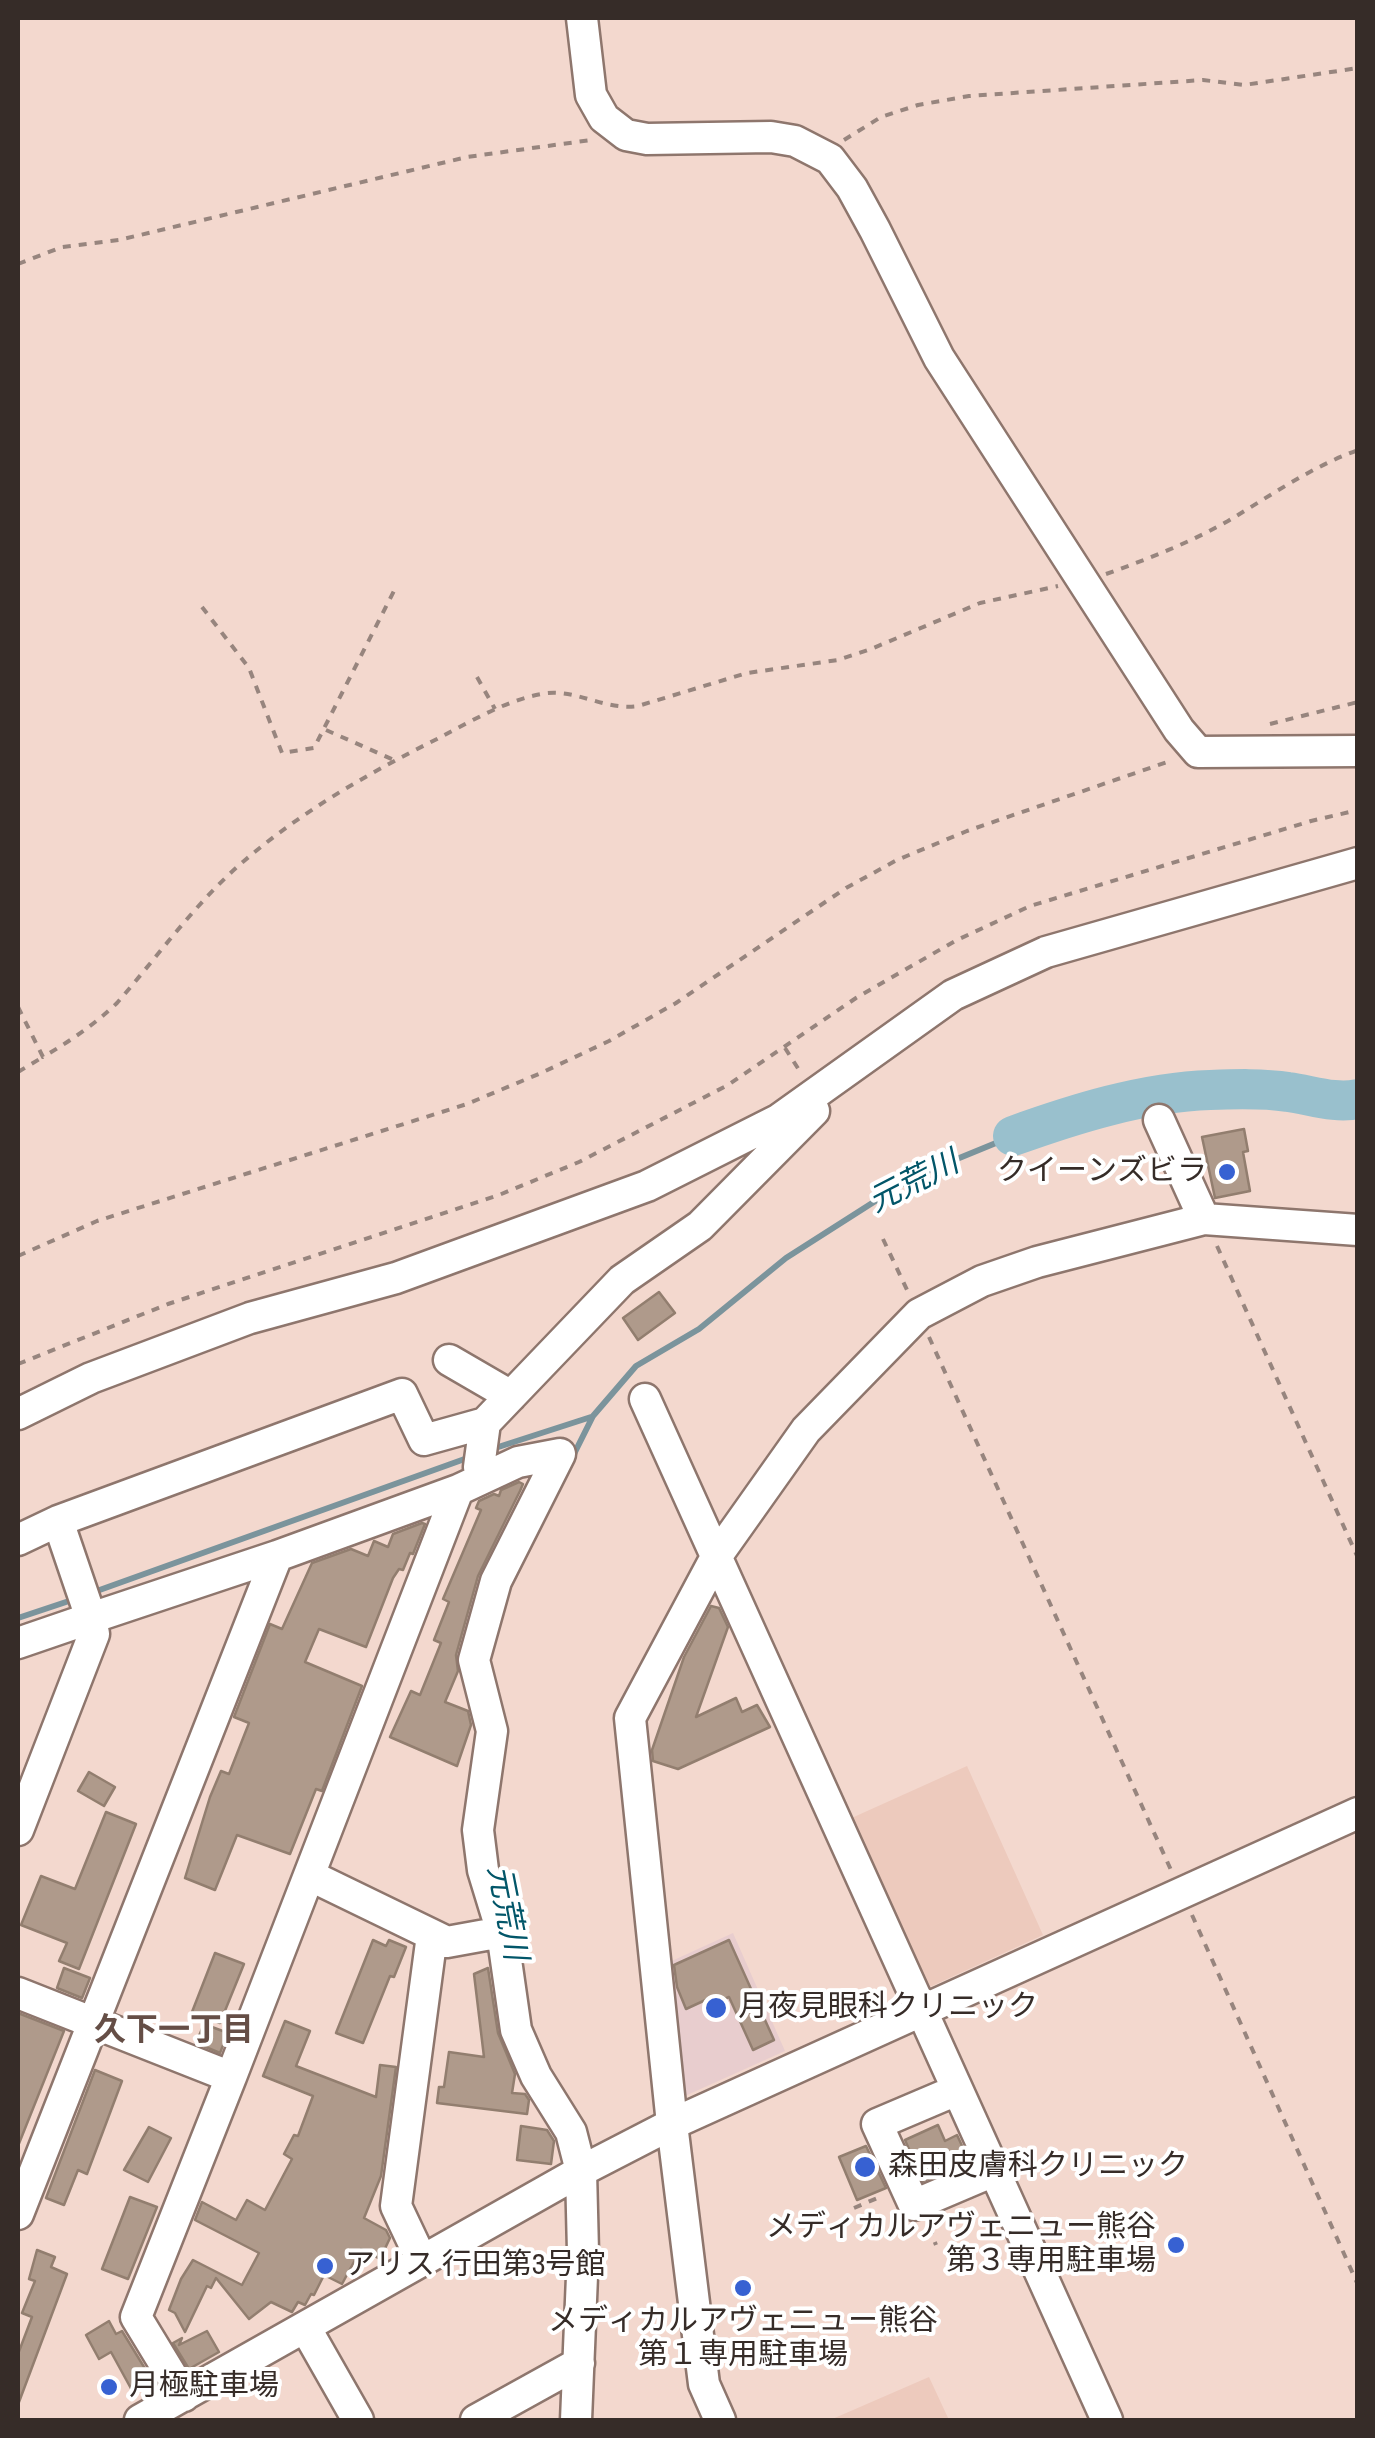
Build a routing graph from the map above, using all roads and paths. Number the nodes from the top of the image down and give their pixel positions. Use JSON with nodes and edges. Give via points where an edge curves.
{"nodes":[{"id":1,"x":582,"y":18,"type":"edge"},
{"id":2,"x":1358,"y":68,"type":"edge"},
{"id":3,"x":626,"y":135,"type":"junction"},
{"id":4,"x":830,"y":159,"type":"junction"},
{"id":5,"x":18,"y":264,"type":"edge"},
{"id":6,"x":1358,"y":450,"type":"edge"},
{"id":7,"x":1085,"y":581,"type":"junction"},
{"id":8,"x":396,"y":587,"type":"dead end"},
{"id":9,"x":202,"y":607,"type":"dead end"},
{"id":10,"x":477,"y":677,"type":"dead end"},
{"id":11,"x":1358,"y":702,"type":"edge"},
{"id":12,"x":495,"y":709,"type":"junction"},
{"id":13,"x":1268,"y":724,"type":"dead end"},
{"id":14,"x":324,"y":729,"type":"junction"},
{"id":15,"x":1358,"y":751,"type":"edge"},
{"id":16,"x":1198,"y":752,"type":"junction"},
{"id":17,"x":394,"y":760,"type":"junction"},
{"id":18,"x":1358,"y":810,"type":"edge"},
{"id":19,"x":1358,"y":862,"type":"edge"},
{"id":20,"x":18,"y":1006,"type":"edge"},
{"id":21,"x":43,"y":1057,"type":"junction"},
{"id":22,"x":18,"y":1072,"type":"edge"},
{"id":23,"x":828,"y":1084,"type":"junction"},
{"id":24,"x":1160,"y":1120,"type":"dead end"},
{"id":25,"x":1204,"y":1219,"type":"junction"},
{"id":26,"x":1358,"y":1230,"type":"edge"},
{"id":27,"x":882,"y":1239,"type":"dead end"},
{"id":28,"x":18,"y":1256,"type":"edge"},
{"id":29,"x":919,"y":1314,"type":"junction"},
{"id":30,"x":449,"y":1360,"type":"dead end"},
{"id":31,"x":18,"y":1364,"type":"edge"},
{"id":32,"x":512,"y":1396,"type":"junction"},
{"id":33,"x":645,"y":1399,"type":"dead end"},
{"id":34,"x":18,"y":1414,"type":"edge"},
{"id":35,"x":484,"y":1428,"type":"junction"},
{"id":36,"x":473,"y":1479,"type":"junction"},
{"id":37,"x":58,"y":1521,"type":"junction"},
{"id":38,"x":18,"y":1540,"type":"edge"},
{"id":39,"x":277,"y":1556,"type":"junction"},
{"id":40,"x":716,"y":1557,"type":"junction"},
{"id":41,"x":1358,"y":1558,"type":"edge"},
{"id":42,"x":86,"y":1602,"type":"junction"},
{"id":43,"x":18,"y":1643,"type":"edge"},
{"id":44,"x":1358,"y":1813,"type":"edge"},
{"id":45,"x":18,"y":1830,"type":"edge"},
{"id":46,"x":311,"y":1876,"type":"junction"},
{"id":47,"x":1182,"y":1893,"type":"junction"},
{"id":48,"x":502,"y":1932,"type":"junction"},
{"id":49,"x":432,"y":1935,"type":"junction"},
{"id":50,"x":18,"y":1993,"type":"edge"},
{"id":51,"x":921,"y":2010,"type":"junction"},
{"id":52,"x":92,"y":2022,"type":"junction"},
{"id":53,"x":231,"y":2077,"type":"junction"},
{"id":54,"x":957,"y":2090,"type":"junction"},
{"id":55,"x":672,"y":2124,"type":"junction"},
{"id":56,"x":581,"y":2171,"type":"junction"},
{"id":57,"x":994,"y":2171,"type":"junction"},
{"id":58,"x":18,"y":2214,"type":"edge"},
{"id":59,"x":422,"y":2261,"type":"junction"},
{"id":60,"x":1358,"y":2285,"type":"edge"},
{"id":61,"x":305,"y":2327,"type":"junction"},
{"id":62,"x":579,"y":2363,"type":"junction"},
{"id":63,"x":184,"y":2396,"type":"junction"},
{"id":64,"x":140,"y":2420,"type":"edge"},
{"id":65,"x":358,"y":2420,"type":"edge"},
{"id":66,"x":476,"y":2420,"type":"edge"},
{"id":67,"x":576,"y":2420,"type":"edge"},
{"id":68,"x":720,"y":2420,"type":"edge"},
{"id":69,"x":1107,"y":2420,"type":"edge"}],
"edges":[{"from":1,"to":3,"type":"street","via":[[592,94],[604,118]]},
{"from":2,"to":4,"type":"path","via":[[1244,85],[1203,80],[918,104],[849,135]]},
{"from":3,"to":4,"type":"street","via":[[771,137],[815,148]]},
{"from":3,"to":5,"type":"path","via":[[467,156],[119,240],[62,247]]},
{"from":4,"to":7,"type":"street","via":[[852,188],[939,358]]},
{"from":6,"to":7,"type":"path","via":[[1180,545]]},
{"from":7,"to":12,"type":"path","via":[[980,603],[838,660],[747,674],[638,706],[548,692]]},
{"from":7,"to":16,"type":"street"},
{"from":8,"to":14,"type":"path"},
{"from":9,"to":14,"type":"path","via":[[248,668],[282,752],[314,748]]},
{"from":10,"to":12,"type":"path"},
{"from":11,"to":13,"type":"path"},
{"from":12,"to":17,"type":"path"},
{"from":14,"to":17,"type":"path"},
{"from":15,"to":16,"type":"street"},
{"from":16,"to":28,"type":"path","via":[[896,860],[676,1003],[541,1074],[467,1104],[98,1221]]},
{"from":17,"to":21,"type":"path","via":[[242,863],[106,1013]]},
{"from":18,"to":31,"type":"path","via":[[1030,906],[856,998],[728,1085],[579,1162],[168,1304]]},
{"from":19,"to":23,"type":"street","via":[[1046,952],[953,995]]},
{"from":20,"to":21,"type":"path"},
{"from":21,"to":22,"type":"path"},
{"from":23,"to":32,"type":"street","via":[[821,1104],[742,1185],[700,1226],[622,1280]]},
{"from":23,"to":34,"type":"street","via":[[778,1120],[647,1186],[396,1278],[250,1318],[90,1378]]},
{"from":24,"to":25,"type":"street"},
{"from":25,"to":26,"type":"street"},
{"from":25,"to":29,"type":"street","via":[[1036,1262]]},
{"from":25,"to":41,"type":"path"},
{"from":27,"to":29,"type":"path"},
{"from":29,"to":40,"type":"street","via":[[806,1430]]},
{"from":29,"to":47,"type":"path"},
{"from":30,"to":32,"type":"street"},
{"from":32,"to":35,"type":"street"},
{"from":33,"to":40,"type":"street"},
{"from":35,"to":36,"type":"street"},
{"from":35,"to":37,"type":"street","via":[[424,1440],[402,1394]]},
{"from":36,"to":39,"type":"street"},
{"from":36,"to":46,"type":"street"},
{"from":36,"to":48,"type":"street","via":[[560,1454],[496,1581],[474,1660],[492,1731],[478,1830]]},
{"from":37,"to":38,"type":"street"},
{"from":37,"to":42,"type":"street"},
{"from":39,"to":42,"type":"street"},
{"from":39,"to":52,"type":"street"},
{"from":40,"to":51,"type":"street"},
{"from":40,"to":55,"type":"street","via":[[630,1718]]},
{"from":42,"to":43,"type":"street"},
{"from":42,"to":45,"type":"street","via":[[94,1634]]},
{"from":44,"to":47,"type":"street"},
{"from":46,"to":49,"type":"street"},
{"from":46,"to":53,"type":"street"},
{"from":47,"to":51,"type":"street"},
{"from":47,"to":60,"type":"path"},
{"from":48,"to":49,"type":"street","via":[[446,1942]]},
{"from":48,"to":56,"type":"street","via":[[516,2030],[571,2132]]},
{"from":49,"to":59,"type":"street","via":[[396,2206]]},
{"from":50,"to":52,"type":"street"},
{"from":51,"to":54,"type":"street"},
{"from":51,"to":55,"type":"street"},
{"from":52,"to":53,"type":"street"},
{"from":52,"to":58,"type":"street"},
{"from":53,"to":63,"type":"street","via":[[136,2316]]},
{"from":54,"to":57,"type":"street"},
{"from":54,"to":57,"type":"street","via":[[877,2124],[891,2155],[914,2205]]},
{"from":55,"to":56,"type":"street"},
{"from":55,"to":68,"type":"street","via":[[704,2384]]},
{"from":56,"to":59,"type":"street"},
{"from":56,"to":62,"type":"street"},
{"from":57,"to":69,"type":"street"},
{"from":59,"to":61,"type":"street"},
{"from":61,"to":63,"type":"street"},
{"from":61,"to":65,"type":"street"},
{"from":62,"to":66,"type":"street"},
{"from":62,"to":67,"type":"street"},
{"from":63,"to":64,"type":"street"}]}
